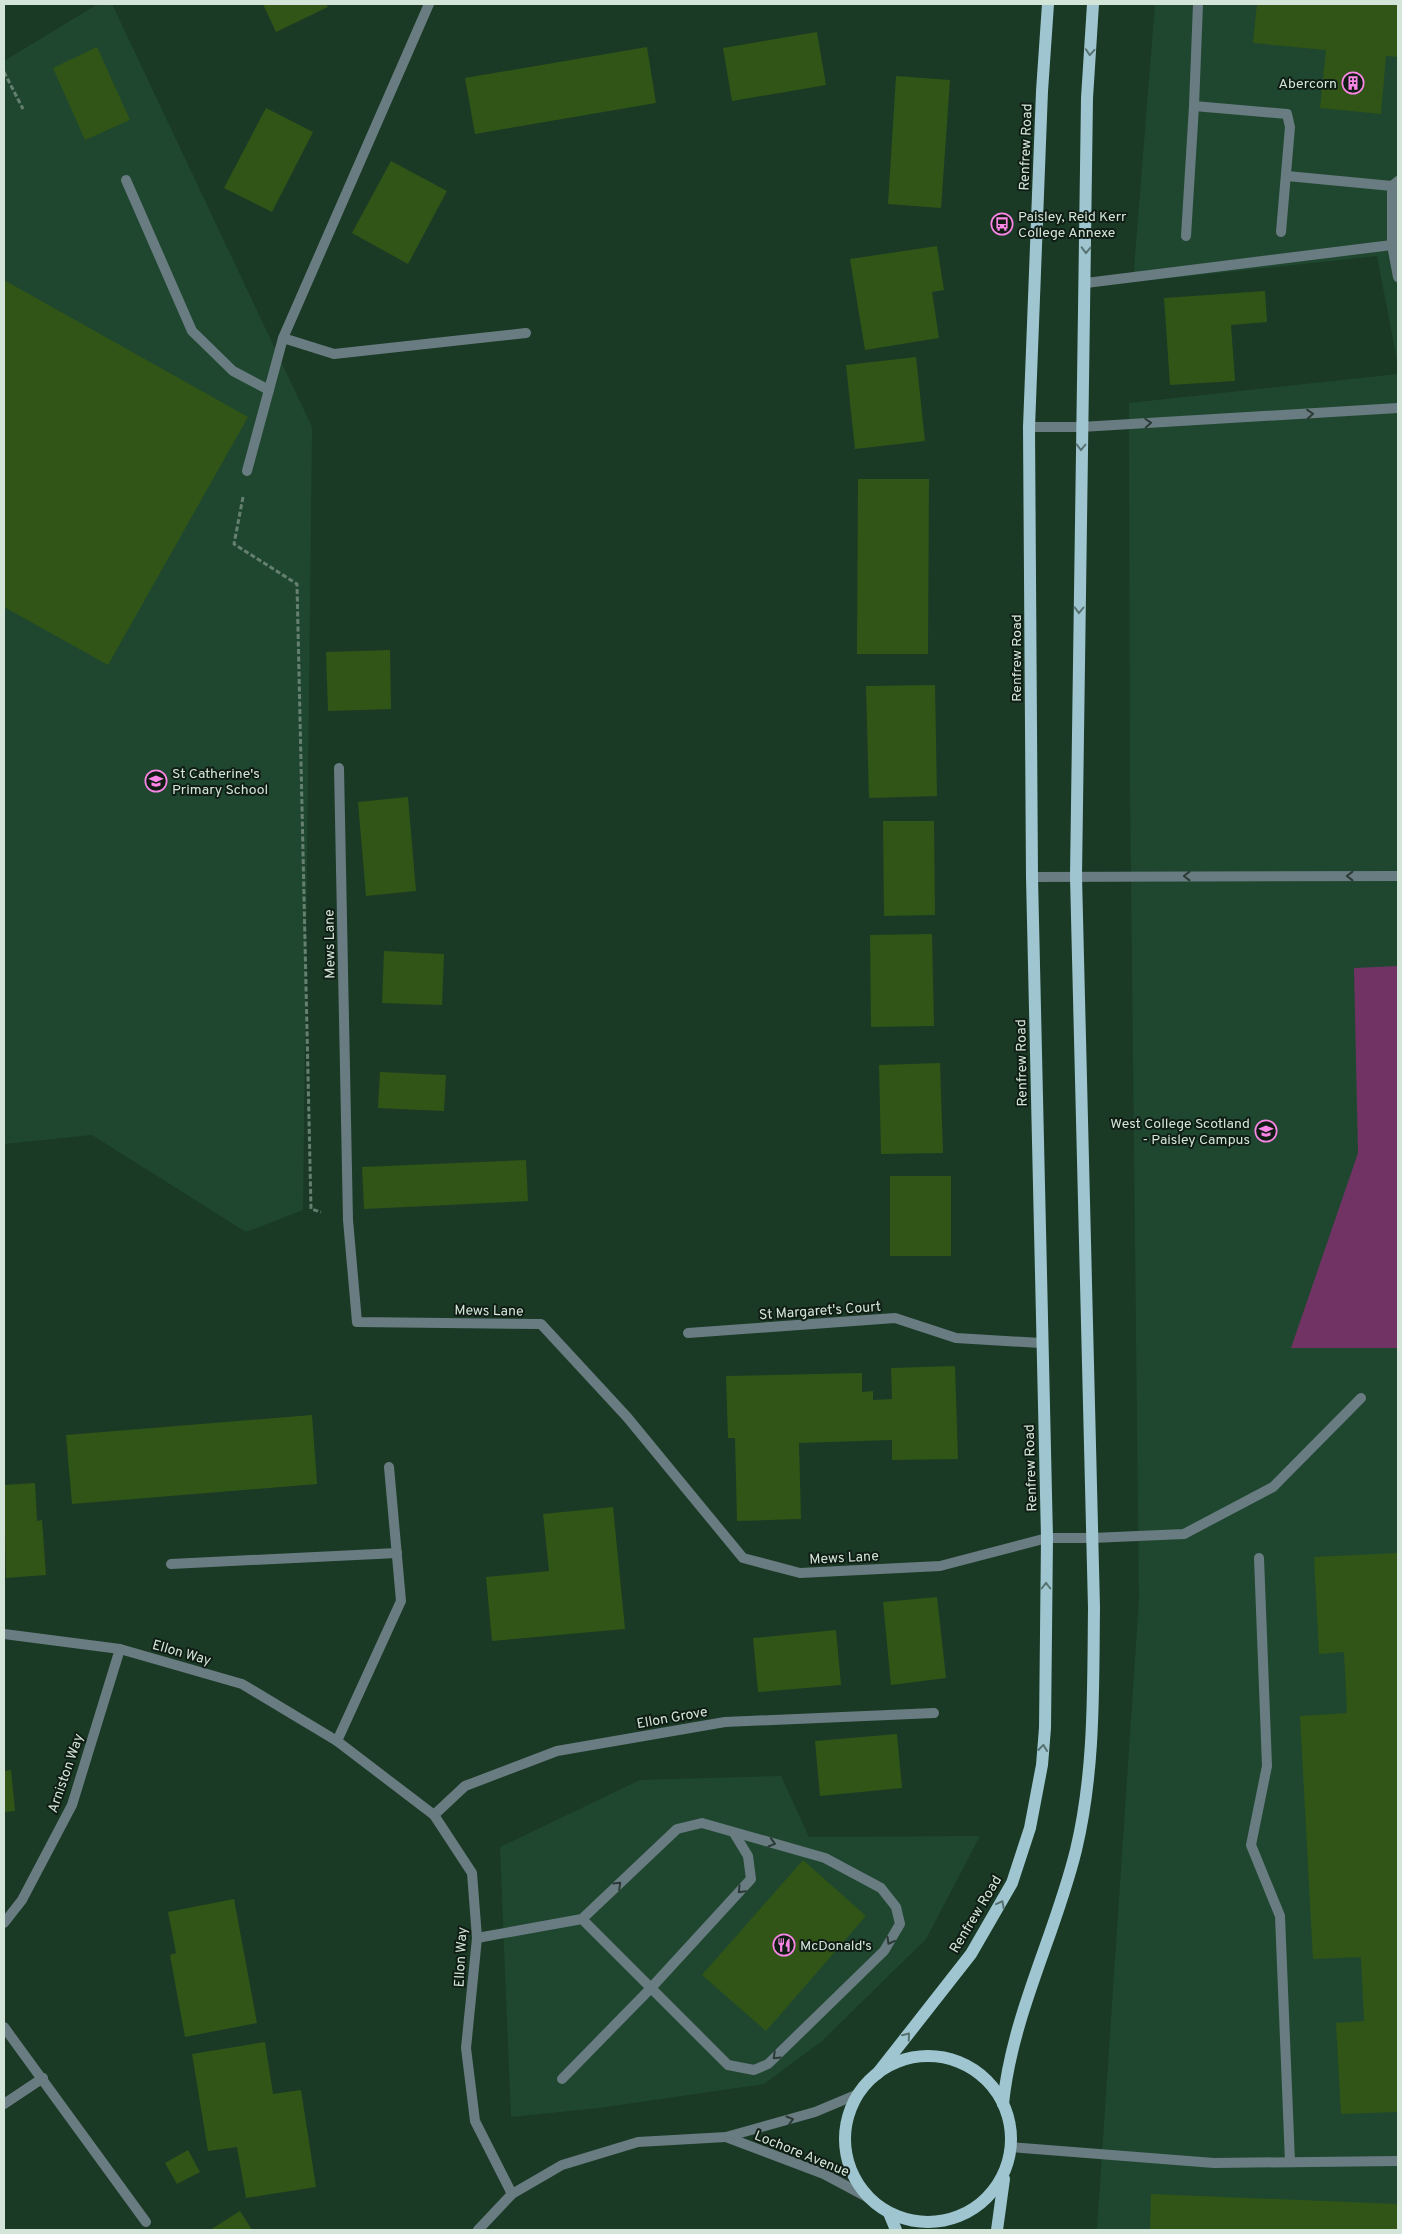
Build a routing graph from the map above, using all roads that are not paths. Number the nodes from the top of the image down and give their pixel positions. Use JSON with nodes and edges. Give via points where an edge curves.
{"nodes":[{"id":1,"x":429,"y":4,"type":"edge"},
{"id":2,"x":1048,"y":4,"type":"edge"},
{"id":3,"x":1093,"y":4,"type":"edge"},
{"id":4,"x":1198,"y":4,"type":"edge"},
{"id":5,"x":1194,"y":106,"type":"junction"},
{"id":6,"x":1287,"y":176,"type":"junction"},
{"id":7,"x":126,"y":180,"type":"dead end"},
{"id":8,"x":1395,"y":184,"type":"edge"},
{"id":9,"x":1281,"y":232,"type":"dead end"},
{"id":10,"x":1186,"y":236,"type":"dead end"},
{"id":11,"x":1392,"y":245,"type":"junction"},
{"id":12,"x":1398,"y":277,"type":"edge"},
{"id":13,"x":1086,"y":283,"type":"junction"},
{"id":14,"x":526,"y":333,"type":"dead end"},
{"id":15,"x":283,"y":338,"type":"junction"},
{"id":16,"x":269,"y":390,"type":"junction"},
{"id":17,"x":1398,"y":408,"type":"edge"},
{"id":18,"x":1081,"y":426,"type":"junction"},
{"id":19,"x":1029,"y":427,"type":"junction"},
{"id":20,"x":247,"y":471,"type":"road end"},
{"id":21,"x":339,"y":768,"type":"dead end"},
{"id":22,"x":1076,"y":876,"type":"junction"},
{"id":23,"x":1398,"y":876,"type":"edge"},
{"id":24,"x":1032,"y":877,"type":"junction"},
{"id":25,"x":688,"y":1333,"type":"dead end"},
{"id":26,"x":1041,"y":1343,"type":"junction"},
{"id":27,"x":1361,"y":1398,"type":"dead end"},
{"id":28,"x":389,"y":1467,"type":"dead end"},
{"id":29,"x":1047,"y":1538,"type":"junction"},
{"id":30,"x":1092,"y":1538,"type":"junction"},
{"id":31,"x":397,"y":1553,"type":"junction"},
{"id":32,"x":1259,"y":1558,"type":"dead end"},
{"id":33,"x":171,"y":1564,"type":"dead end"},
{"id":34,"x":4,"y":1634,"type":"edge"},
{"id":35,"x":120,"y":1649,"type":"junction"},
{"id":36,"x":934,"y":1713,"type":"dead end"},
{"id":37,"x":337,"y":1741,"type":"junction"},
{"id":38,"x":434,"y":1814,"type":"junction"},
{"id":39,"x":734,"y":1832,"type":"junction"},
{"id":40,"x":582,"y":1919,"type":"junction"},
{"id":41,"x":4,"y":1923,"type":"edge"},
{"id":42,"x":477,"y":1938,"type":"junction"},
{"id":43,"x":651,"y":1988,"type":"junction"},
{"id":44,"x":4,"y":2027,"type":"edge"},
{"id":45,"x":876,"y":2074,"type":"junction"},
{"id":46,"x":43,"y":2078,"type":"junction"},
{"id":47,"x":562,"y":2079,"type":"dead end"},
{"id":48,"x":858,"y":2094,"type":"junction"},
{"id":49,"x":4,"y":2104,"type":"edge"},
{"id":50,"x":1003,"y":2104,"type":"junction"},
{"id":51,"x":726,"y":2137,"type":"junction"},
{"id":52,"x":1011,"y":2147,"type":"junction"},
{"id":53,"x":1398,"y":2161,"type":"edge"},
{"id":54,"x":1290,"y":2162,"type":"junction"},
{"id":55,"x":1005,"y":2174,"type":"junction"},
{"id":56,"x":512,"y":2194,"type":"junction"},
{"id":57,"x":867,"y":2197,"type":"junction"},
{"id":58,"x":889,"y":2213,"type":"junction"},
{"id":59,"x":146,"y":2222,"type":"dead end"},
{"id":60,"x":478,"y":2230,"type":"edge"},
{"id":61,"x":896,"y":2230,"type":"edge"},
{"id":62,"x":997,"y":2230,"type":"edge"}],
"edges":[{"from":1,"to":15,"type":"street"},
{"from":2,"to":19,"type":"main road","name":"Renfrew Road"},
{"from":3,"to":13,"type":"main road","one_way":true,"via":[[1087,98]]},
{"from":4,"to":5,"type":"street"},
{"from":5,"to":6,"type":"street","via":[[1287,114],[1290,128]]},
{"from":5,"to":10,"type":"street"},
{"from":6,"to":8,"type":"street"},
{"from":6,"to":9,"type":"street"},
{"from":7,"to":16,"type":"street","via":[[192,332],[233,371]]},
{"from":8,"to":11,"type":"street"},
{"from":11,"to":12,"type":"street"},
{"from":11,"to":13,"type":"street"},
{"from":13,"to":18,"type":"main road"},
{"from":14,"to":15,"type":"street","via":[[334,354]]},
{"from":15,"to":16,"type":"street"},
{"from":16,"to":20,"type":"street"},
{"from":18,"to":17,"type":"street","one_way":true},
{"from":18,"to":19,"type":"street"},
{"from":18,"to":22,"type":"main road","one_way":true},
{"from":19,"to":24,"type":"main road","name":"Renfrew Road"},
{"from":21,"to":29,"type":"street","name":"Mews Lane","via":[[348,1220],[357,1322],[540,1324],[627,1417],[743,1558],[800,1574],[940,1566]]},
{"from":23,"to":22,"type":"street","one_way":true},
{"from":22,"to":24,"type":"street"},
{"from":22,"to":30,"type":"main road"},
{"from":24,"to":26,"type":"main road","name":"Renfrew Road"},
{"from":25,"to":26,"type":"street","name":"St Margaret's Court","via":[[895,1318],[956,1338]]},
{"from":26,"to":29,"type":"main road","name":"Renfrew Road"},
{"from":27,"to":30,"type":"street","name":"Mews Lane","via":[[1273,1487],[1184,1534]]},
{"from":28,"to":31,"type":"street"},
{"from":29,"to":30,"type":"street","name":"Mews Lane"},
{"from":45,"to":29,"type":"main road","name":"Renfrew Road","one_way":true,"via":[[971,1954],[1012,1883],[1025,1846],[1036,1797],[1045,1728]]},
{"from":30,"to":50,"type":"main road","via":[[1092,1720],[1086,1797],[1059,1913],[1016,2030]]},
{"from":31,"to":33,"type":"street"},
{"from":31,"to":37,"type":"street","via":[[401,1601]]},
{"from":32,"to":54,"type":"street","via":[[1268,1766],[1251,1845],[1280,1916]]},
{"from":34,"to":35,"type":"street","name":"Ellon Way"},
{"from":35,"to":37,"type":"street","name":"Ellon Way","via":[[242,1684]]},
{"from":35,"to":41,"type":"street","name":"Arniston Way","via":[[72,1805],[22,1900]]},
{"from":36,"to":38,"type":"street","name":"Ellon Grove","via":[[725,1722],[557,1751],[465,1786]]},
{"from":37,"to":38,"type":"street","name":"Ellon Way"},
{"from":38,"to":42,"type":"street","name":"Ellon Way","via":[[472,1873]]},
{"from":40,"to":39,"type":"street","one_way":true,"via":[[677,1829],[702,1823]]},
{"from":39,"to":43,"type":"street","one_way":true,"via":[[748,1856],[751,1879]]},
{"from":39,"to":43,"type":"street","one_way":true,"via":[[825,1858],[881,1888],[896,1908],[900,1924],[884,1951],[768,2064],[754,2070],[728,2065]]},
{"from":40,"to":42,"type":"street"},
{"from":40,"to":43,"type":"street"},
{"from":42,"to":56,"type":"street","name":"Ellon Way","via":[[466,2048],[475,2121]]},
{"from":43,"to":47,"type":"street"},
{"from":44,"to":46,"type":"street"},
{"from":45,"to":48,"type":"main road"},
{"from":45,"to":50,"type":"main road","via":[[901,2061],[928,2056],[956,2061],[980,2074],[999,2094]]},
{"from":46,"to":49,"type":"street"},
{"from":46,"to":59,"type":"street"},
{"from":51,"to":48,"type":"street","name":"Lochore Avenue","one_way":true,"via":[[815,2112]]},
{"from":48,"to":57,"type":"main road","via":[[847,2120],[845,2148],[852,2174]]},
{"from":50,"to":52,"type":"main road","via":[[1009,2119]]},
{"from":51,"to":56,"type":"street","name":"Lochore Avenue","via":[[638,2142],[562,2166]]},
{"from":51,"to":57,"type":"street","name":"Lochore Avenue","via":[[824,2174]]},
{"from":52,"to":54,"type":"street","via":[[1214,2163]]},
{"from":52,"to":55,"type":"main road"},
{"from":53,"to":54,"type":"street"},
{"from":55,"to":58,"type":"main road","via":[[990,2196],[968,2213],[951,2219],[915,2222]]},
{"from":55,"to":62,"type":"main road"},
{"from":56,"to":60,"type":"street","name":"Lochore Avenue"},
{"from":57,"to":58,"type":"main road"},
{"from":58,"to":61,"type":"main road"}]}
